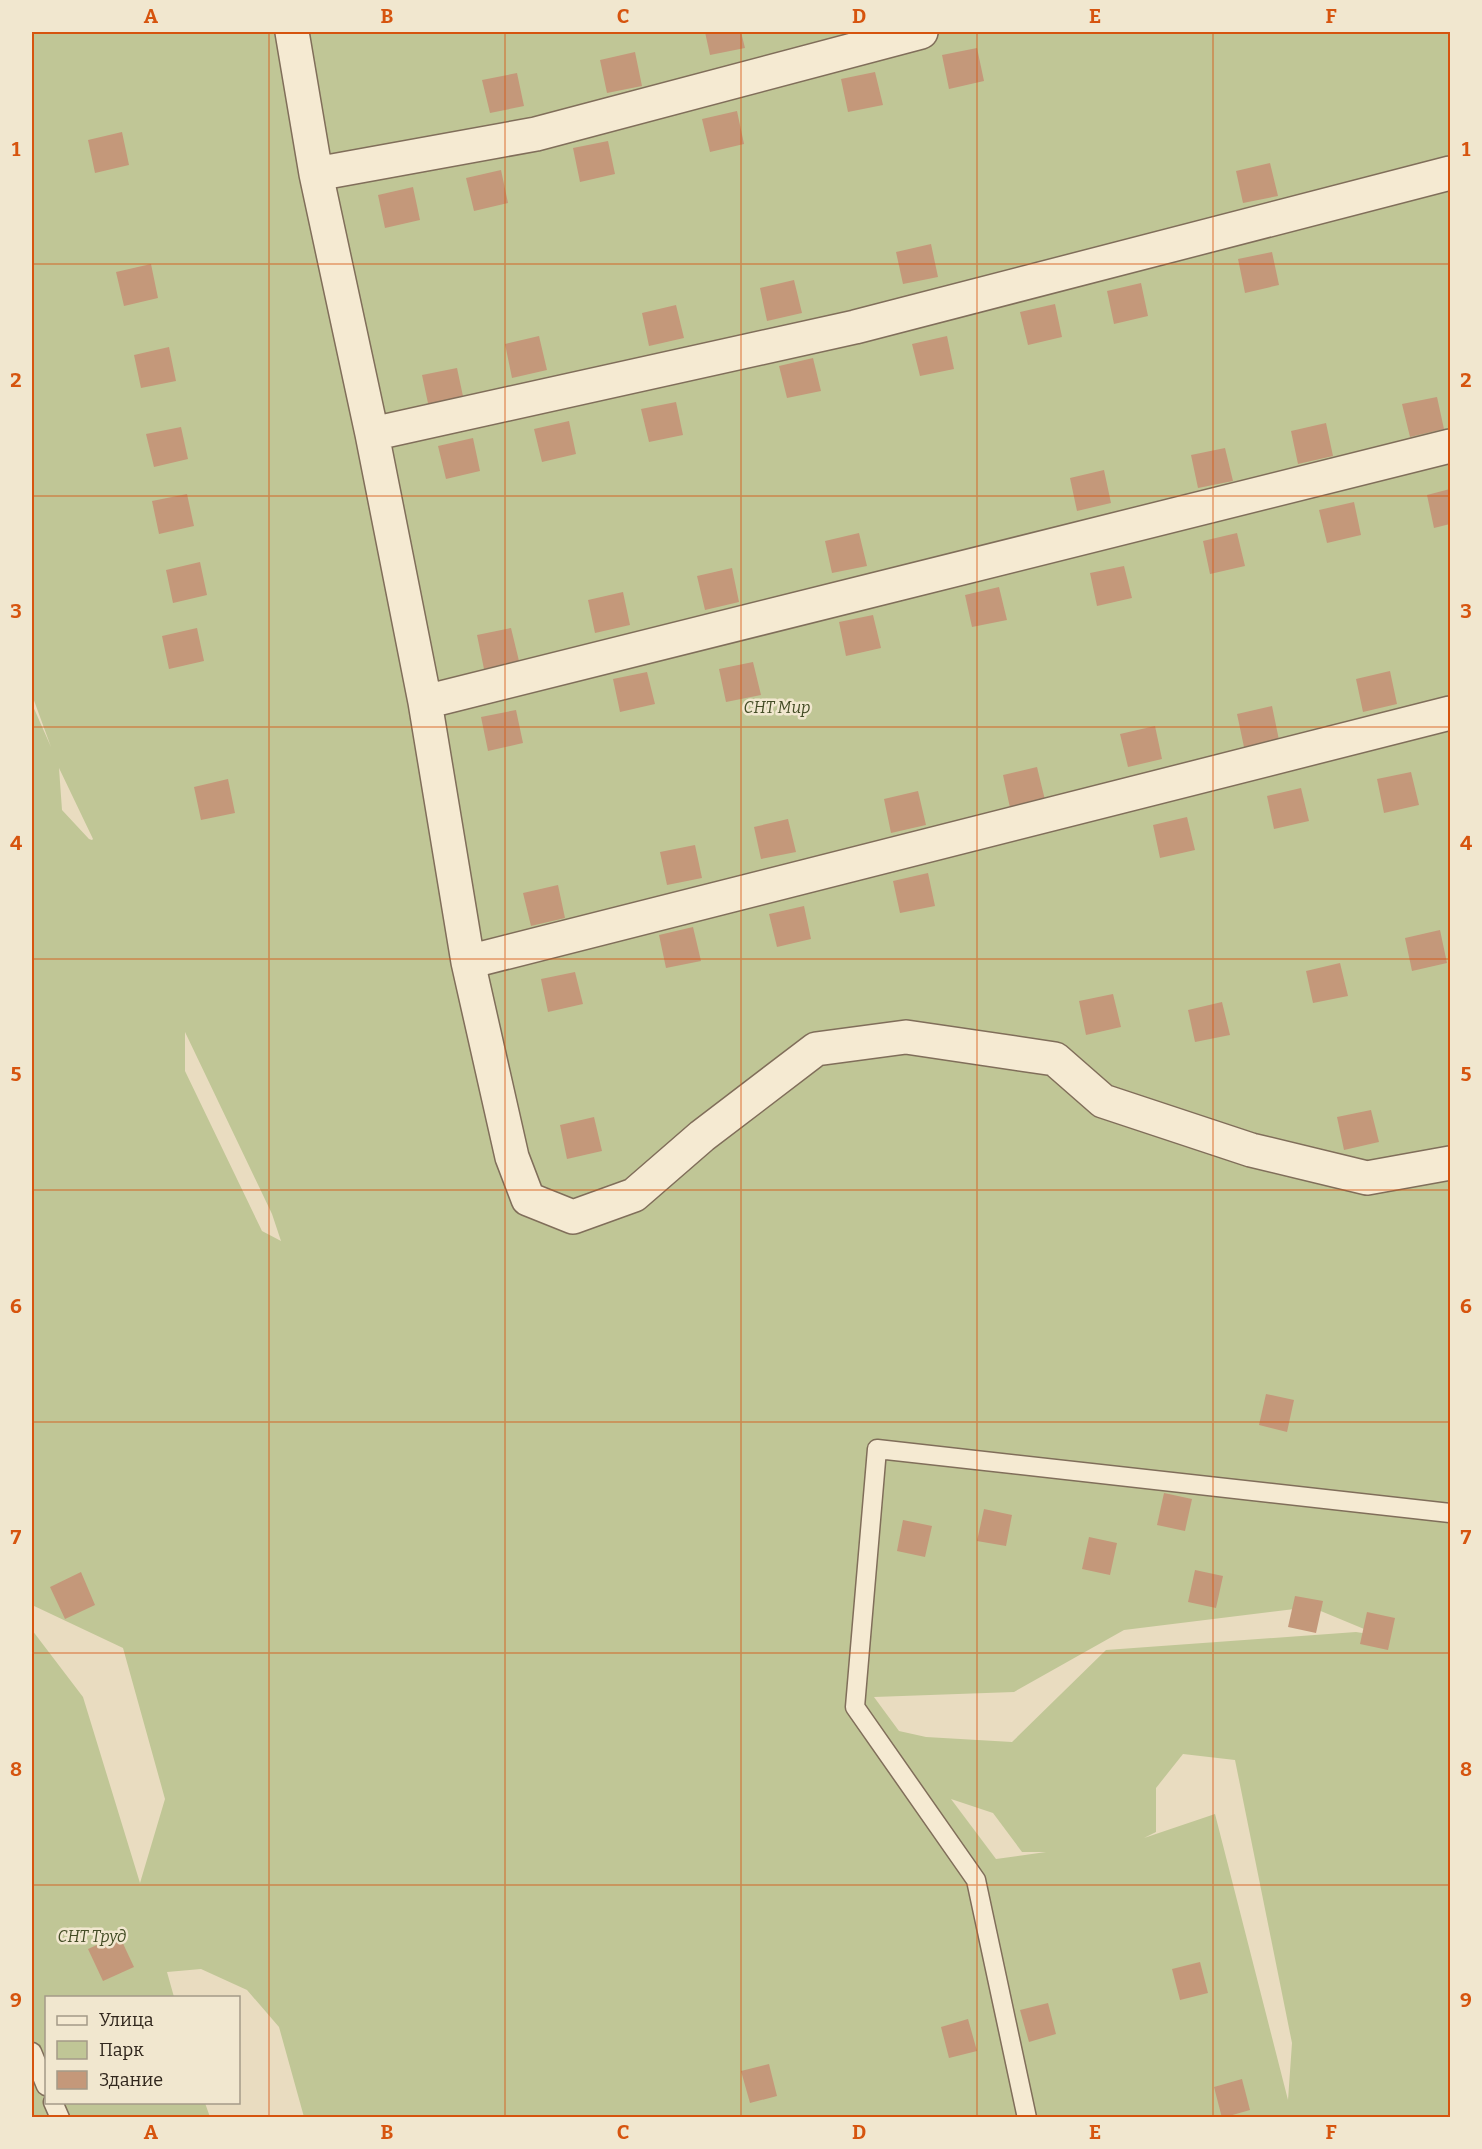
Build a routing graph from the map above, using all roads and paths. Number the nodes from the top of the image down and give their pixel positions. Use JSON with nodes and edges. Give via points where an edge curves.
{"nodes":[{"id":1,"x":292,"y":32,"type":"edge"},
{"id":2,"x":921,"y":32,"type":"edge"},
{"id":3,"x":1450,"y":173,"type":"edge"},
{"id":4,"x":316,"y":174,"type":"junction"},
{"id":5,"x":372,"y":434,"type":"junction"},
{"id":6,"x":1450,"y":446,"type":"edge"},
{"id":7,"x":424,"y":702,"type":"junction"},
{"id":8,"x":1450,"y":713,"type":"edge"},
{"id":9,"x":468,"y":962,"type":"junction"},
{"id":10,"x":1450,"y":1163,"type":"edge"},
{"id":11,"x":1450,"y":1513,"type":"edge"},
{"id":12,"x":33,"y":2059,"type":"edge"},
{"id":13,"x":45,"y":2084,"type":"edge"},
{"id":14,"x":53,"y":2104,"type":"edge"},
{"id":15,"x":60,"y":2118,"type":"edge"},
{"id":16,"x":1028,"y":2118,"type":"edge"}],
"edges":[{"from":1,"to":4,"type":"street"},
{"from":2,"to":4,"type":"street","via":[[536,134]]},
{"from":3,"to":5,"type":"street","via":[[855,327]]},
{"from":4,"to":5,"type":"street"},
{"from":5,"to":7,"type":"street"},
{"from":6,"to":7,"type":"street"},
{"from":7,"to":9,"type":"street"},
{"from":8,"to":9,"type":"street"},
{"from":9,"to":10,"type":"street","via":[[512,1157],[528,1199],[573,1217],[633,1195],[702,1136],[816,1049],[906,1037],[1055,1059],[1103,1101],[1251,1150],[1367,1178]]},
{"from":11,"to":16,"type":"lane","via":[[877,1449],[855,1707],[976,1880]]},
{"from":12,"to":13,"type":"lane"},
{"from":14,"to":15,"type":"lane"}]}
